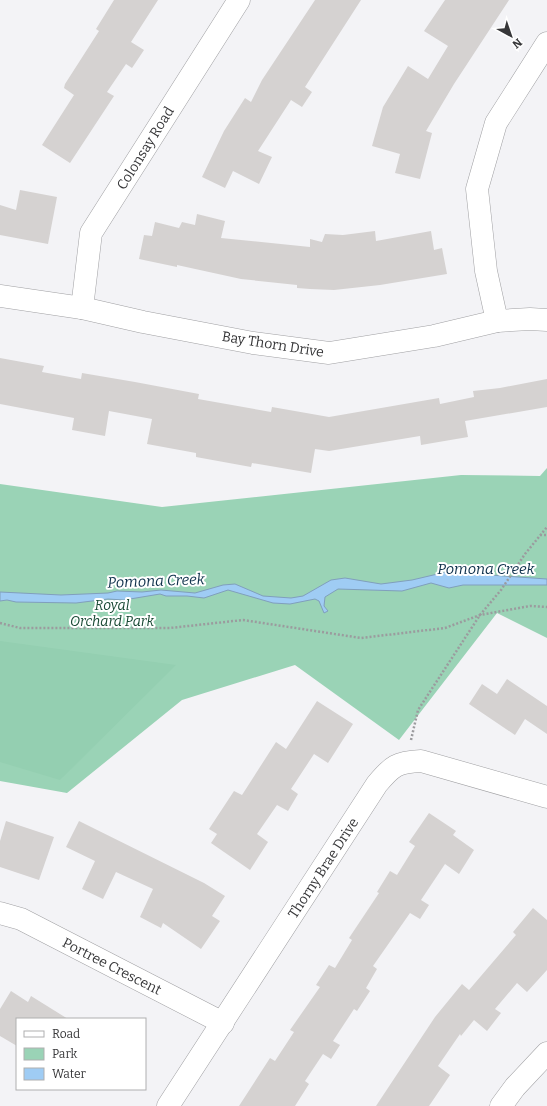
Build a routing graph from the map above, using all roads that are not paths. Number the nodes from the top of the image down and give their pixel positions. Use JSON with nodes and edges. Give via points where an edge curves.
{"nodes":[{"id":1,"x":239,"y":0,"type":"edge"},
{"id":2,"x":547,"y":43,"type":"edge"},
{"id":3,"x":0,"y":296,"type":"edge"},
{"id":4,"x":82,"y":308,"type":"junction"},
{"id":5,"x":547,"y":320,"type":"edge"},
{"id":6,"x":497,"y":322,"type":"junction"},
{"id":7,"x":547,"y":797,"type":"edge"},
{"id":8,"x":0,"y":913,"type":"edge"},
{"id":9,"x":223,"y":1023,"type":"junction"},
{"id":10,"x":547,"y":1053,"type":"edge"},
{"id":11,"x":168,"y":1106,"type":"edge"},
{"id":12,"x":501,"y":1106,"type":"edge"}],
"edges":[{"from":1,"to":4,"type":"street","name":"Colonsay Road","via":[[91,233]]},
{"from":2,"to":6,"type":"street","via":[[496,123],[477,189],[486,272]]},
{"from":3,"to":4,"type":"street","name":"Bay Thorn Drive"},
{"from":4,"to":6,"type":"street","name":"Bay Thorn Drive","via":[[253,343],[329,353],[434,336]]},
{"from":5,"to":6,"type":"street","name":"Bay Thorn Drive"},
{"from":7,"to":9,"type":"street","name":"Thorny Brae Drive","via":[[421,761],[405,762],[390,769],[377,784]]},
{"from":8,"to":9,"type":"street","name":"Portree Crescent","via":[[21,919]]},
{"from":9,"to":11,"type":"street","name":"Thorny Brae Drive"},
{"from":10,"to":12,"type":"street"}]}
